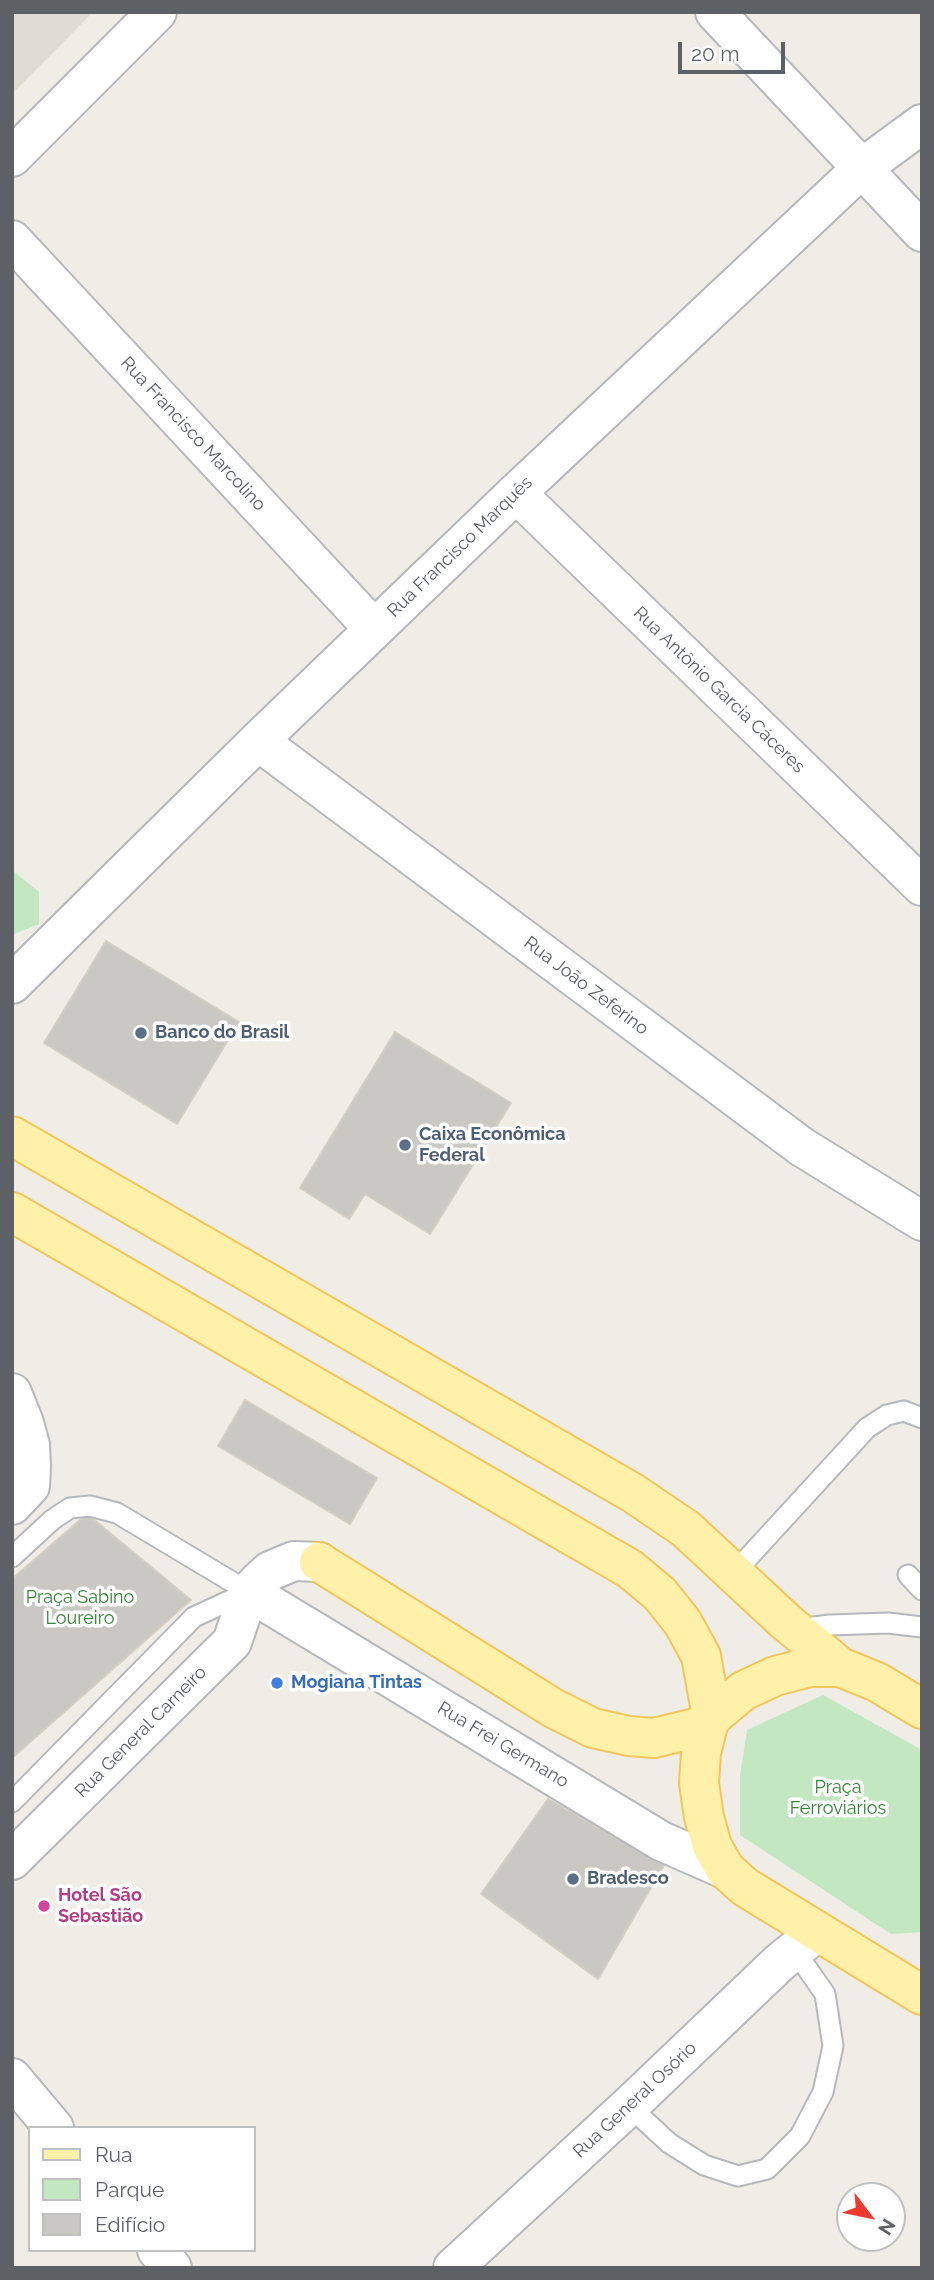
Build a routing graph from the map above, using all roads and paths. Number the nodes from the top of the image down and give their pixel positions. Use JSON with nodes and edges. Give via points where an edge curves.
{"nodes":[{"id":1,"x":157,"y":12,"type":"edge"},
{"id":2,"x":715,"y":12,"type":"edge"},
{"id":3,"x":922,"y":124,"type":"edge"},
{"id":4,"x":12,"y":157,"type":"edge"},
{"id":5,"x":862,"y":168,"type":"junction"},
{"id":6,"x":922,"y":232,"type":"edge"},
{"id":7,"x":12,"y":240,"type":"edge"},
{"id":8,"x":516,"y":493,"type":"junction"},
{"id":9,"x":374,"y":629,"type":"junction"},
{"id":10,"x":258,"y":741,"type":"junction"},
{"id":11,"x":922,"y":886,"type":"edge"},
{"id":12,"x":17,"y":973,"type":"edge"},
{"id":13,"x":12,"y":1136,"type":"edge"},
{"id":14,"x":12,"y":1213,"type":"edge"},
{"id":15,"x":922,"y":1221,"type":"edge"},
{"id":16,"x":12,"y":1393,"type":"edge"},
{"id":17,"x":922,"y":1418,"type":"edge"},
{"id":18,"x":21,"y":1495,"type":"edge"},
{"id":19,"x":33,"y":1537,"type":"junction"},
{"id":20,"x":12,"y":1557,"type":"edge"},
{"id":21,"x":319,"y":1562,"type":"joint"},
{"id":22,"x":734,"y":1573,"type":"junction"},
{"id":23,"x":908,"y":1575,"type":"dead end"},
{"id":24,"x":922,"y":1590,"type":"edge"},
{"id":25,"x":249,"y":1592,"type":"junction"},
{"id":26,"x":922,"y":1628,"type":"edge"},
{"id":27,"x":795,"y":1629,"type":"junction"},
{"id":28,"x":840,"y":1667,"type":"junction"},
{"id":29,"x":922,"y":1709,"type":"edge"},
{"id":30,"x":710,"y":1721,"type":"junction"},
{"id":31,"x":12,"y":1802,"type":"edge"},
{"id":32,"x":12,"y":1860,"type":"edge"},
{"id":33,"x":725,"y":1869,"type":"junction"},
{"id":34,"x":806,"y":1942,"type":"junction"},
{"id":35,"x":905,"y":1974,"type":"edge"},
{"id":36,"x":922,"y":1994,"type":"edge"},
{"id":37,"x":12,"y":2078,"type":"edge"},
{"id":38,"x":629,"y":2106,"type":"junction"},
{"id":39,"x":52,"y":2126,"type":"edge"},
{"id":40,"x":160,"y":2252,"type":"edge"},
{"id":41,"x":172,"y":2268,"type":"edge"},
{"id":42,"x":453,"y":2268,"type":"edge"}],
"edges":[{"from":1,"to":4,"type":"street"},
{"from":2,"to":5,"type":"street"},
{"from":3,"to":5,"type":"street","name":"Rua Francisco Marquês"},
{"from":5,"to":6,"type":"street"},
{"from":5,"to":8,"type":"street","name":"Rua Francisco Marquês"},
{"from":7,"to":9,"type":"street","name":"Rua Francisco Marcolino"},
{"from":8,"to":9,"type":"street","name":"Rua Francisco Marquês"},
{"from":8,"to":11,"type":"street","name":"Rua Antônio Garcia Cáceres"},
{"from":9,"to":10,"type":"street","name":"Rua Francisco Marquês"},
{"from":10,"to":12,"type":"street","name":"Rua Francisco Marquês"},
{"from":10,"to":15,"type":"street","name":"Rua João Zeferino","via":[[802,1147]]},
{"from":13,"to":22,"type":"main road","via":[[633,1493],[685,1529]]},
{"from":14,"to":30,"type":"main road","via":[[630,1569],[660,1594],[701,1656]]},
{"from":16,"to":18,"type":"street","via":[[30,1445]]},
{"from":17,"to":22,"type":"lane","via":[[904,1411],[867,1428]]},
{"from":18,"to":19,"type":"lane","via":[[33,1510]]},
{"from":19,"to":20,"type":"lane"},
{"from":19,"to":25,"type":"lane","via":[[70,1508],[90,1506],[117,1513]]},
{"from":21,"to":25,"type":"street","via":[[294,1561],[270,1571]]},
{"from":21,"to":30,"type":"main road","via":[[593,1728],[654,1738]]},
{"from":22,"to":27,"type":"main road"},
{"from":23,"to":24,"type":"lane"},
{"from":25,"to":31,"type":"lane","via":[[194,1617]]},
{"from":25,"to":32,"type":"street","name":"Rua General Carneiro","via":[[232,1642]]},
{"from":25,"to":33,"type":"street","name":"Rua Frei Germano","via":[[662,1841]]},
{"from":26,"to":27,"type":"lane","via":[[888,1623]]},
{"from":27,"to":28,"type":"main road"},
{"from":28,"to":29,"type":"main road","via":[[877,1682]]},
{"from":28,"to":30,"type":"main road","via":[[810,1667],[775,1676],[743,1690]]},
{"from":30,"to":33,"type":"main road","via":[[698,1783],[712,1846]]},
{"from":33,"to":34,"type":"main road"},
{"from":34,"to":35,"type":"main road"},
{"from":34,"to":38,"type":"street","name":"Rua General Osório"},
{"from":34,"to":38,"type":"lane","via":[[825,1994],[833,2046],[823,2092],[800,2136],[767,2169],[738,2176],[704,2165],[669,2143]]},
{"from":35,"to":36,"type":"main road"},
{"from":37,"to":39,"type":"street"},
{"from":38,"to":42,"type":"street","name":"Rua General Osório"},
{"from":40,"to":41,"type":"street"}]}
